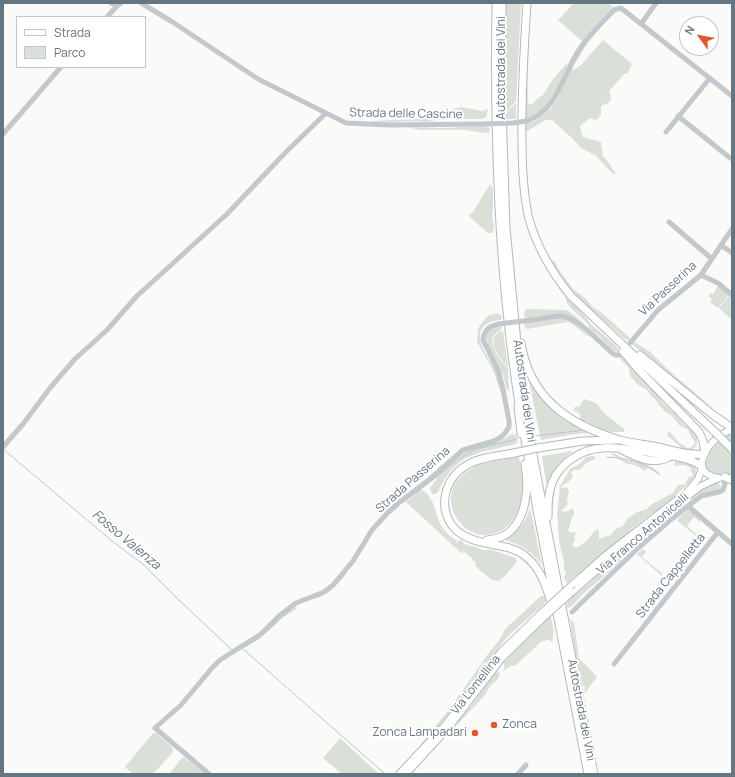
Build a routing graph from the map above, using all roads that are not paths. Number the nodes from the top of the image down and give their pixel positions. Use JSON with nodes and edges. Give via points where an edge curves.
{"nodes":[{"id":1,"x":111,"y":3,"type":"edge"},
{"id":2,"x":141,"y":3,"type":"edge"},
{"id":3,"x":496,"y":3,"type":"edge"},
{"id":4,"x":502,"y":3,"type":"edge"},
{"id":5,"x":527,"y":3,"type":"edge"},
{"id":6,"x":656,"y":3,"type":"edge"},
{"id":7,"x":119,"y":4,"type":"edge"},
{"id":8,"x":108,"y":16,"type":"edge"},
{"id":9,"x":641,"y":24,"type":"junction"},
{"id":10,"x":60,"y":68,"type":"edge"},
{"id":11,"x":710,"y":78,"type":"junction"},
{"id":12,"x":732,"y":96,"type":"edge"},
{"id":13,"x":326,"y":113,"type":"junction"},
{"id":14,"x":678,"y":116,"type":"junction"},
{"id":15,"x":666,"y":132,"type":"dead end"},
{"id":16,"x":3,"y":134,"type":"edge"},
{"id":17,"x":730,"y":158,"type":"dead end"},
{"id":18,"x":669,"y":222,"type":"dead end"},
{"id":19,"x":506,"y":228,"type":"junction"},
{"id":20,"x":732,"y":229,"type":"edge"},
{"id":21,"x":722,"y":244,"type":"junction"},
{"id":22,"x":732,"y":253,"type":"edge"},
{"id":23,"x":712,"y":259,"type":"junction"},
{"id":24,"x":701,"y":275,"type":"junction"},
{"id":25,"x":732,"y":295,"type":"edge"},
{"id":26,"x":620,"y":343,"type":"junction"},
{"id":27,"x":630,"y":343,"type":"dead end"},
{"id":28,"x":620,"y":355,"type":"dead end"},
{"id":29,"x":516,"y":384,"type":"junction"},
{"id":30,"x":732,"y":429,"type":"edge"},
{"id":31,"x":701,"y":436,"type":"junction"},
{"id":32,"x":622,"y":440,"type":"junction"},
{"id":33,"x":601,"y":441,"type":"junction"},
{"id":34,"x":3,"y":447,"type":"edge"},
{"id":35,"x":618,"y":448,"type":"junction"},
{"id":36,"x":630,"y":449,"type":"junction"},
{"id":37,"x":732,"y":449,"type":"edge"},
{"id":38,"x":684,"y":453,"type":"junction"},
{"id":39,"x":705,"y":453,"type":"junction"},
{"id":40,"x":671,"y":456,"type":"junction"},
{"id":41,"x":702,"y":467,"type":"junction"},
{"id":42,"x":726,"y":478,"type":"edge"},
{"id":43,"x":688,"y":506,"type":"junction"},
{"id":44,"x":718,"y":532,"type":"junction"},
{"id":45,"x":474,"y":540,"type":"junction"},
{"id":46,"x":732,"y":544,"type":"edge"},
{"id":47,"x":555,"y":576,"type":"junction"},
{"id":48,"x":572,"y":612,"type":"dead end"},
{"id":49,"x":540,"y":617,"type":"junction"},
{"id":50,"x":562,"y":640,"type":"junction"},
{"id":51,"x":614,"y":664,"type":"dead end"},
{"id":52,"x":526,"y":765,"type":"dead end"},
{"id":53,"x":209,"y":774,"type":"edge"},
{"id":54,"x":399,"y":774,"type":"edge"},
{"id":55,"x":406,"y":774,"type":"edge"},
{"id":56,"x":518,"y":774,"type":"edge"},
{"id":57,"x":588,"y":774,"type":"edge"},
{"id":58,"x":594,"y":774,"type":"edge"}],
"edges":[{"from":1,"to":7,"type":"street"},
{"from":2,"to":13,"type":"street","name":"Strada delle Cascine","via":[[258,79]]},
{"from":3,"to":29,"type":"highway","name":"Autostrada dei Vini","via":[[498,202]]},
{"from":4,"to":19,"type":"highway","name":"Autostrada dei Vini"},
{"from":5,"to":26,"type":"highway","via":[[521,112],[523,180],[529,219],[545,257],[560,283]]},
{"from":6,"to":9,"type":"street"},
{"from":7,"to":8,"type":"street"},
{"from":9,"to":11,"type":"street"},
{"from":9,"to":13,"type":"street","name":"Strada delle Cascine","bridge":true,"via":[[621,8],[614,10],[581,47],[547,108],[540,115],[527,121],[358,125],[346,123]]},
{"from":10,"to":16,"type":"street"},
{"from":11,"to":12,"type":"street"},
{"from":11,"to":14,"type":"street"},
{"from":13,"to":34,"type":"street","via":[[227,214],[137,296],[107,330],[75,359]]},
{"from":14,"to":15,"type":"street"},
{"from":14,"to":17,"type":"street"},
{"from":18,"to":23,"type":"street"},
{"from":19,"to":32,"type":"highway","via":[[522,351],[539,390],[550,403],[573,421]]},
{"from":19,"to":47,"type":"highway","name":"Autostrada dei Vini","via":[[519,364]]},
{"from":20,"to":21,"type":"street","name":"Via Passerina"},
{"from":21,"to":22,"type":"street"},
{"from":21,"to":23,"type":"street","name":"Via Passerina"},
{"from":23,"to":24,"type":"street","name":"Via Passerina"},
{"from":24,"to":25,"type":"street","via":[[718,283]]},
{"from":24,"to":27,"type":"street","name":"Via Passerina","via":[[658,310]]},
{"from":26,"to":30,"type":"highway","via":[[624,343]]},
{"from":26,"to":31,"type":"highway","via":[[637,368]]},
{"from":26,"to":37,"type":"highway","bridge":true},
{"from":28,"to":53,"type":"street","name":"Strada Passerina","bridge":true,"via":[[612,353],[568,317],[490,326],[482,340],[498,370],[509,427],[494,441],[463,450],[430,480],[392,508],[372,530],[333,585],[324,592],[296,604],[261,634],[220,660],[182,705],[156,728]]},
{"from":29,"to":45,"type":"highway","via":[[526,467],[526,502],[518,522],[506,534],[493,540]]},
{"from":29,"to":50,"type":"highway","name":"Autostrada dei Vini"},
{"from":30,"to":39,"type":"main road","via":[[713,442]]},
{"from":31,"to":38,"type":"highway","via":[[701,443],[697,449],[691,453]]},
{"from":31,"to":39,"type":"highway"},
{"from":32,"to":33,"type":"highway"},
{"from":32,"to":38,"type":"highway"},
{"from":33,"to":36,"type":"highway"},
{"from":33,"to":45,"type":"highway","bridge":true,"via":[[538,448],[467,464],[454,475],[446,490],[444,508],[457,531]]},
{"from":35,"to":36,"type":"highway"},
{"from":35,"to":40,"type":"highway","via":[[635,456],[656,461]]},
{"from":35,"to":47,"type":"highway","via":[[588,450],[575,456],[552,482],[548,518]]},
{"from":36,"to":40,"type":"highway"},
{"from":38,"to":39,"type":"highway"},
{"from":39,"to":41,"type":"main road"},
{"from":40,"to":41,"type":"highway","via":[[687,459]]},
{"from":41,"to":42,"type":"main road","via":[[708,475]]},
{"from":41,"to":49,"type":"main road","bridge":true,"via":[[698,479],[688,491],[608,554]]},
{"from":42,"to":43,"type":"street","name":"Via Franco Antonicelli","via":[[721,491],[701,496]]},
{"from":42,"to":49,"type":"main road","bridge":true,"via":[[701,486]]},
{"from":43,"to":44,"type":"street","name":"Strada Cappelletta"},
{"from":43,"to":48,"type":"street","name":"Via Franco Antonicelli","via":[[637,549]]},
{"from":44,"to":46,"type":"street"},
{"from":44,"to":51,"type":"street","name":"Strada Cappelletta"},
{"from":45,"to":50,"type":"highway","via":[[515,550],[532,562],[544,581]]},
{"from":47,"to":58,"type":"highway","name":"Autostrada dei Vini"},
{"from":49,"to":54,"type":"main road","name":"Via Lomellina","via":[[500,653],[446,724]]},
{"from":49,"to":55,"type":"main road","name":"Via Lomellina","via":[[502,658],[450,726]]},
{"from":50,"to":57,"type":"highway","name":"Autostrada dei Vini"},
{"from":52,"to":56,"type":"street"}]}
